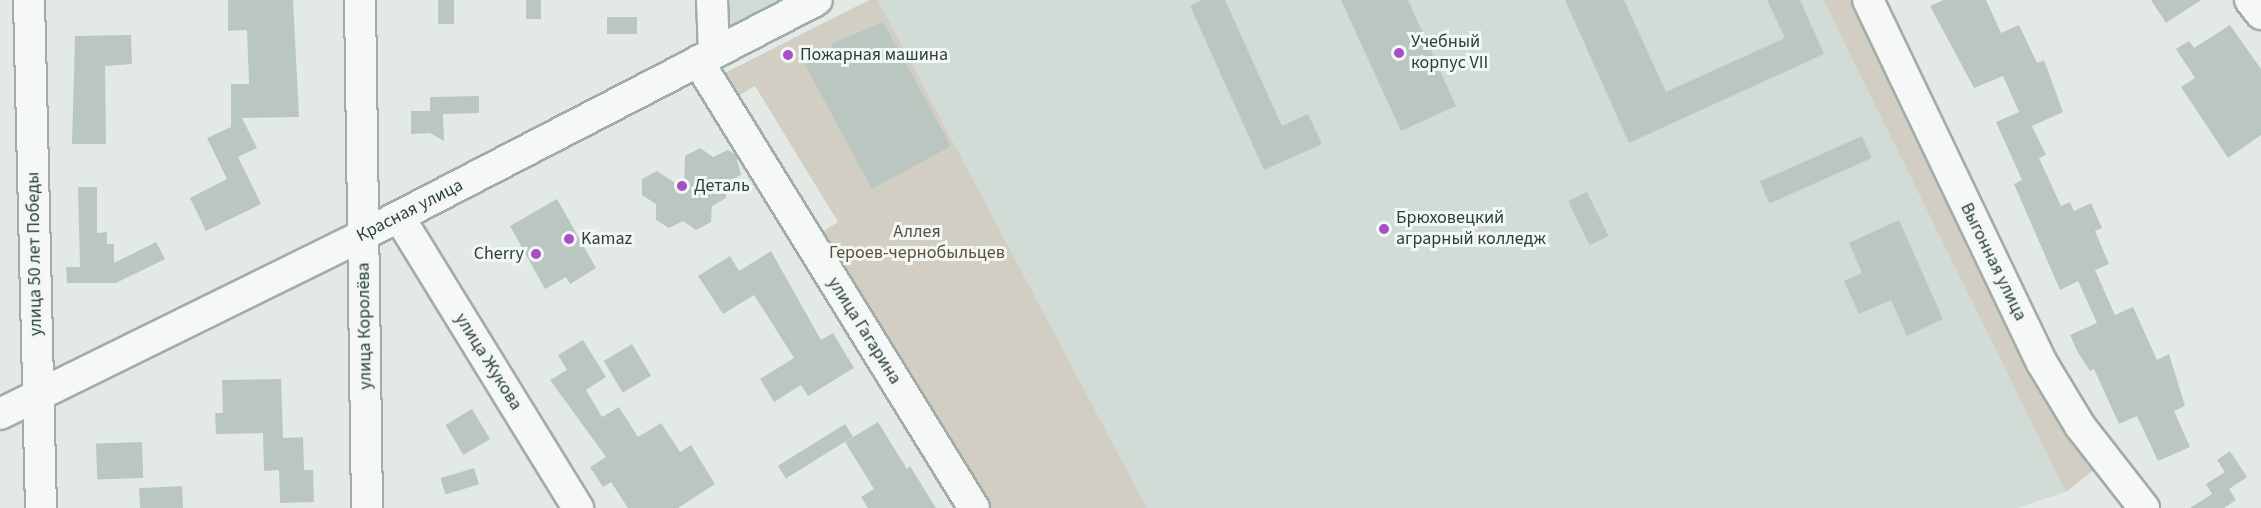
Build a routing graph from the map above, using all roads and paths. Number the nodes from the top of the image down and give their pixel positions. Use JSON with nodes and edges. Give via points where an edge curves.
{"nodes":[{"id":1,"x":29,"y":0,"type":"edge"},
{"id":2,"x":360,"y":0,"type":"edge"},
{"id":3,"x":712,"y":0,"type":"edge"},
{"id":4,"x":817,"y":0,"type":"edge"},
{"id":5,"x":1868,"y":0,"type":"edge"},
{"id":6,"x":2250,"y":0,"type":"edge"},
{"id":7,"x":2261,"y":14,"type":"edge"},
{"id":8,"x":706,"y":57,"type":"junction"},
{"id":9,"x":399,"y":217,"type":"junction"},
{"id":10,"x":363,"y":235,"type":"junction"},
{"id":11,"x":38,"y":395,"type":"junction"},
{"id":12,"x":0,"y":414,"type":"edge"},
{"id":13,"x":41,"y":508,"type":"edge"},
{"id":14,"x":367,"y":508,"type":"edge"},
{"id":15,"x":578,"y":508,"type":"edge"},
{"id":16,"x":974,"y":508,"type":"edge"},
{"id":17,"x":2144,"y":508,"type":"edge"}],
"edges":[{"from":1,"to":11,"type":"street","name":"улица 50 лет Победы"},
{"from":2,"to":10,"type":"street","name":"улица Королёва"},
{"from":3,"to":8,"type":"street","name":"улица Гагарина"},
{"from":4,"to":8,"type":"street","name":"Красная улица"},
{"from":5,"to":17,"type":"street","name":"Выгонная улица","via":[[2042,363],[2080,426]]},
{"from":6,"to":7,"type":"street"},
{"from":8,"to":9,"type":"street","name":"Красная улица"},
{"from":8,"to":16,"type":"street","name":"улица Гагарина"},
{"from":9,"to":10,"type":"street","name":"Красная улица"},
{"from":9,"to":15,"type":"street","name":"улица Жукова"},
{"from":10,"to":11,"type":"street","name":"Красная улица"},
{"from":10,"to":14,"type":"street","name":"улица Королёва"},
{"from":11,"to":12,"type":"street","name":"Красная улица"},
{"from":11,"to":13,"type":"street","name":"улица 50 лет Победы"}]}
